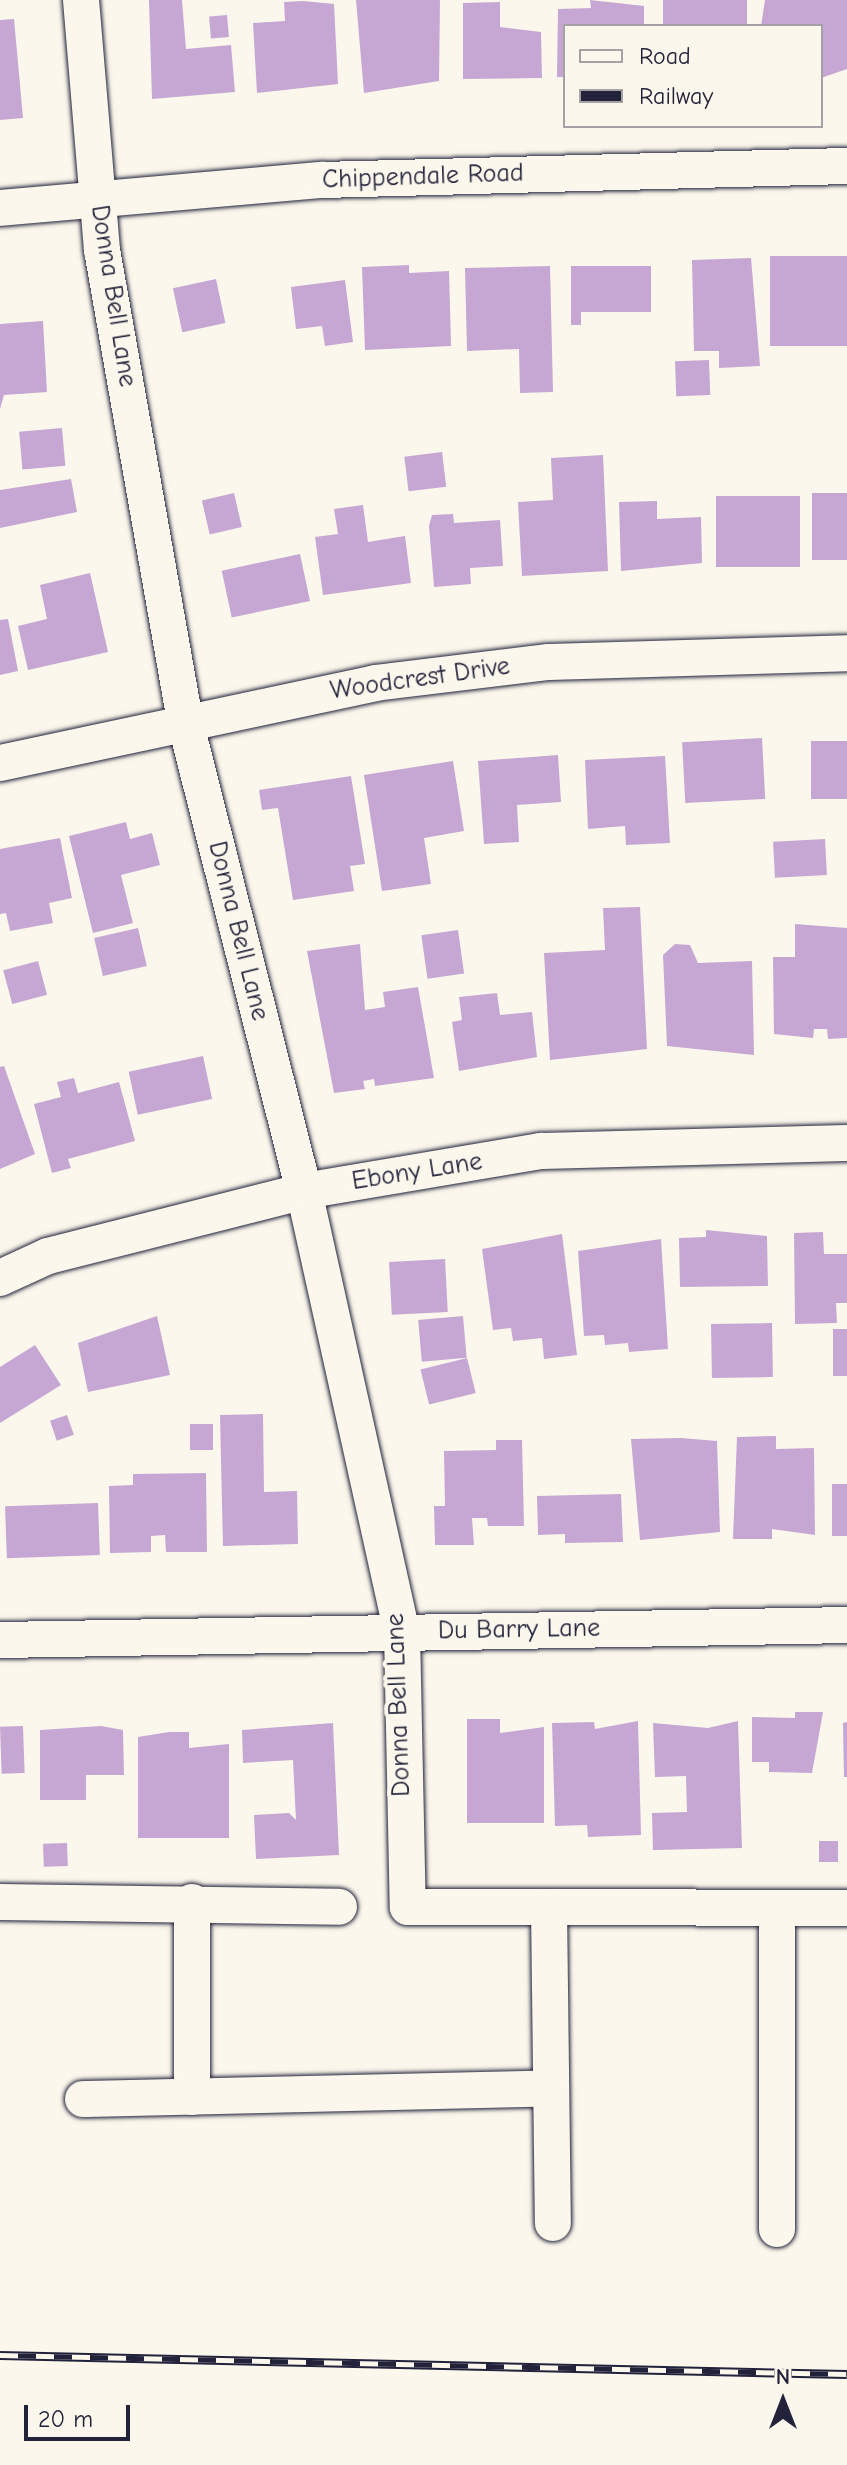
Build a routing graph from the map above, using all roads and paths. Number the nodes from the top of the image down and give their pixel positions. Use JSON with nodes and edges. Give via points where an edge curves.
{"nodes":[{"id":1,"x":81,"y":0,"type":"edge"},
{"id":2,"x":847,"y":166,"type":"edge"},
{"id":3,"x":98,"y":199,"type":"junction"},
{"id":4,"x":0,"y":208,"type":"edge"},
{"id":5,"x":847,"y":653,"type":"edge"},
{"id":6,"x":185,"y":721,"type":"junction"},
{"id":7,"x":0,"y":763,"type":"edge"},
{"id":8,"x":847,"y":1143,"type":"edge"},
{"id":9,"x":304,"y":1191,"type":"junction"},
{"id":10,"x":0,"y":1278,"type":"edge"},
{"id":11,"x":847,"y":1625,"type":"edge"},
{"id":12,"x":402,"y":1632,"type":"junction"},
{"id":13,"x":0,"y":1640,"type":"edge"},
{"id":14,"x":0,"y":1902,"type":"edge"},
{"id":15,"x":192,"y":1902,"type":"junction"},
{"id":16,"x":339,"y":1907,"type":"dead end"},
{"id":17,"x":549,"y":1907,"type":"junction"},
{"id":18,"x":777,"y":1908,"type":"junction"},
{"id":19,"x":847,"y":1908,"type":"edge"},
{"id":20,"x":551,"y":2088,"type":"junction"},
{"id":21,"x":192,"y":2097,"type":"junction"},
{"id":22,"x":83,"y":2099,"type":"dead end"},
{"id":23,"x":553,"y":2223,"type":"dead end"},
{"id":24,"x":777,"y":2229,"type":"dead end"}],
"edges":[{"from":1,"to":3,"type":"street","name":"Donna Bell Lane"},
{"from":2,"to":3,"type":"street","name":"Chippendale Road","via":[[322,180]]},
{"from":3,"to":4,"type":"street","name":"Chippendale Road"},
{"from":3,"to":6,"type":"street","name":"Donna Bell Lane"},
{"from":5,"to":6,"type":"street","name":"Woodcrest Drive","via":[[549,662],[375,683]]},
{"from":6,"to":7,"type":"street","name":"Woodcrest Drive"},
{"from":6,"to":9,"type":"street","name":"Donna Bell Lane"},
{"from":8,"to":9,"type":"street","name":"Ebony Lane","via":[[541,1151]]},
{"from":9,"to":10,"type":"street","name":"Ebony Lane","via":[[48,1256]]},
{"from":9,"to":12,"type":"street","name":"Donna Bell Lane"},
{"from":11,"to":12,"type":"street","name":"Du Barry Lane"},
{"from":12,"to":13,"type":"street","name":"Du Barry Lane"},
{"from":12,"to":17,"type":"street","name":"Donna Bell Lane","via":[[408,1907]]},
{"from":14,"to":15,"type":"street"},
{"from":15,"to":16,"type":"street"},
{"from":15,"to":21,"type":"street"},
{"from":17,"to":18,"type":"street"},
{"from":17,"to":20,"type":"street"},
{"from":18,"to":19,"type":"street"},
{"from":18,"to":24,"type":"street"},
{"from":20,"to":21,"type":"street"},
{"from":20,"to":23,"type":"street"},
{"from":21,"to":22,"type":"street"}]}
